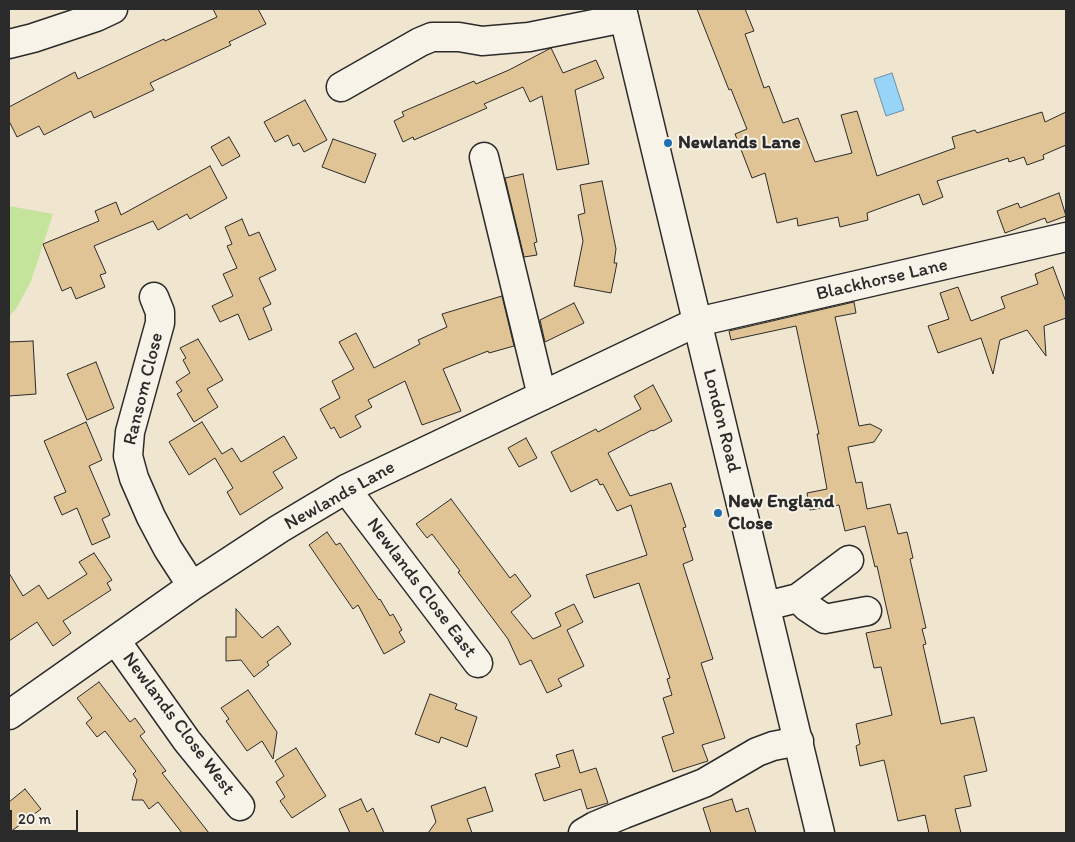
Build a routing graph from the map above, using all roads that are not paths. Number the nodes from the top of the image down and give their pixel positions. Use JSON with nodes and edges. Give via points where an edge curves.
{"nodes":[{"id":1,"x":113,"y":9,"type":"edge"},
{"id":2,"x":623,"y":14,"type":"edge"},
{"id":3,"x":9,"y":44,"type":"edge"},
{"id":4,"x":341,"y":87,"type":"dead end"},
{"id":5,"x":484,"y":157,"type":"dead end"},
{"id":6,"x":1066,"y":237,"type":"edge"},
{"id":7,"x":154,"y":297,"type":"dead end"},
{"id":8,"x":697,"y":322,"type":"junction"},
{"id":9,"x":542,"y":396,"type":"junction"},
{"id":10,"x":346,"y":489,"type":"junction"},
{"id":11,"x":849,"y":560,"type":"dead end"},
{"id":12,"x":192,"y":586,"type":"junction"},
{"id":13,"x":798,"y":598,"type":"junction"},
{"id":14,"x":766,"y":606,"type":"junction"},
{"id":15,"x":867,"y":611,"type":"dead end"},
{"id":16,"x":116,"y":641,"type":"junction"},
{"id":17,"x":478,"y":663,"type":"dead end"},
{"id":18,"x":9,"y":714,"type":"edge"},
{"id":19,"x":799,"y":741,"type":"junction"},
{"id":20,"x":240,"y":806,"type":"dead end"},
{"id":21,"x":583,"y":833,"type":"edge"},
{"id":22,"x":820,"y":833,"type":"edge"}],
"edges":[{"from":1,"to":3,"type":"street"},
{"from":2,"to":4,"type":"street","via":[[529,37],[482,40],[432,37]]},
{"from":2,"to":8,"type":"street","name":"London Road"},
{"from":5,"to":9,"type":"street"},
{"from":6,"to":8,"type":"street","name":"Blackhorse Lane"},
{"from":7,"to":12,"type":"street","name":"Ransom Close","via":[[160,323],[130,432],[128,456],[151,518]]},
{"from":8,"to":9,"type":"street","name":"Newlands Lane"},
{"from":8,"to":14,"type":"street","name":"London Road"},
{"from":9,"to":10,"type":"street","name":"Newlands Lane"},
{"from":10,"to":12,"type":"street","name":"Newlands Lane"},
{"from":10,"to":17,"type":"street","name":"Newlands Close East"},
{"from":11,"to":13,"type":"street"},
{"from":12,"to":16,"type":"street","name":"Newlands Lane"},
{"from":13,"to":14,"type":"street"},
{"from":13,"to":15,"type":"street","via":[[825,619]]},
{"from":14,"to":19,"type":"street","name":"London Road"},
{"from":16,"to":18,"type":"street","name":"Newlands Lane"},
{"from":16,"to":20,"type":"street","name":"Newlands Close West","via":[[187,741]]},
{"from":19,"to":21,"type":"street","via":[[765,749],[704,783]]},
{"from":19,"to":22,"type":"street","name":"London Road"}]}
